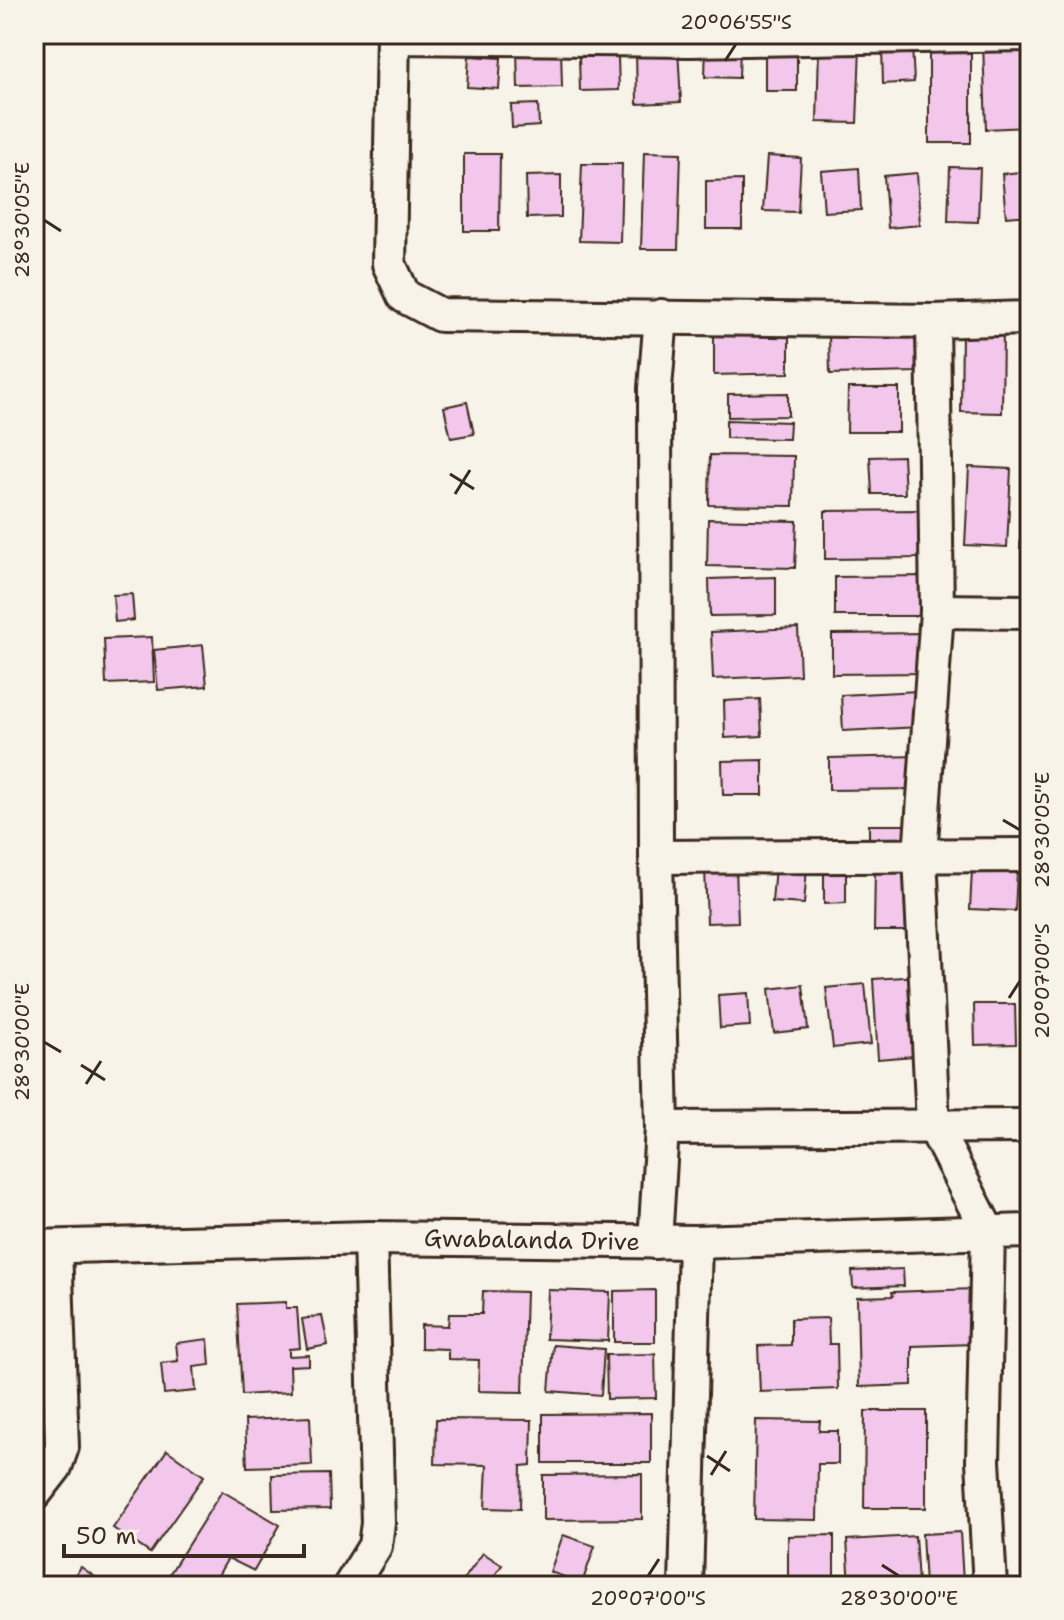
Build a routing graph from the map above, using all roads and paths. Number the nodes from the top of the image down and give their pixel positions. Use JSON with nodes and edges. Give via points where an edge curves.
{"nodes":[{"id":1,"x":1030,"y":34,"type":"edge"},
{"id":2,"x":393,"y":36,"type":"edge"},
{"id":3,"x":900,"y":36,"type":"edge"},
{"id":4,"x":690,"y":37,"type":"edge"},
{"id":5,"x":661,"y":316,"type":"junction"},
{"id":6,"x":1030,"y":318,"type":"edge"},
{"id":7,"x":933,"y":321,"type":"junction"},
{"id":8,"x":937,"y":611,"type":"junction"},
{"id":9,"x":1030,"y":612,"type":"edge"},
{"id":10,"x":1030,"y":855,"type":"edge"},
{"id":11,"x":920,"y":856,"type":"junction"},
{"id":12,"x":656,"y":857,"type":"junction"},
{"id":13,"x":933,"y":1124,"type":"junction"},
{"id":14,"x":1030,"y":1126,"type":"edge"},
{"id":15,"x":662,"y":1128,"type":"junction"},
{"id":16,"x":1030,"y":1231,"type":"edge"},
{"id":17,"x":988,"y":1232,"type":"junction"},
{"id":18,"x":370,"y":1238,"type":"junction"},
{"id":19,"x":655,"y":1242,"type":"junction"},
{"id":20,"x":695,"y":1242,"type":"junction"},
{"id":21,"x":44,"y":1247,"type":"edge"},
{"id":22,"x":34,"y":1494,"type":"edge"},
{"id":23,"x":350,"y":1586,"type":"edge"},
{"id":24,"x":686,"y":1586,"type":"edge"},
{"id":25,"x":990,"y":1586,"type":"edge"}],
"edges":[{"from":1,"to":3,"type":"street"},
{"from":2,"to":4,"type":"street"},
{"from":2,"to":5,"type":"street","via":[[389,264],[404,296],[440,315]]},
{"from":3,"to":4,"type":"street"},
{"from":5,"to":7,"type":"street"},
{"from":5,"to":12,"type":"street","via":[[655,388]]},
{"from":6,"to":7,"type":"street"},
{"from":7,"to":8,"type":"street"},
{"from":8,"to":9,"type":"street"},
{"from":8,"to":11,"type":"street"},
{"from":10,"to":11,"type":"street"},
{"from":11,"to":12,"type":"street"},
{"from":11,"to":13,"type":"street"},
{"from":12,"to":15,"type":"street"},
{"from":13,"to":14,"type":"street"},
{"from":13,"to":15,"type":"street"},
{"from":13,"to":17,"type":"street"},
{"from":15,"to":19,"type":"street"},
{"from":16,"to":17,"type":"street","name":"Gwabalanda Drive"},
{"from":17,"to":20,"type":"street","name":"Gwabalanda Drive"},
{"from":17,"to":25,"type":"street","via":[[983,1461]]},
{"from":18,"to":19,"type":"street","name":"Gwabalanda Drive"},
{"from":18,"to":21,"type":"street","name":"Gwabalanda Drive"},
{"from":18,"to":23,"type":"street","via":[[378,1523],[375,1546]]},
{"from":19,"to":20,"type":"street","name":"Gwabalanda Drive"},
{"from":20,"to":24,"type":"street"},
{"from":21,"to":22,"type":"street","via":[[62,1447],[55,1467]]}]}
